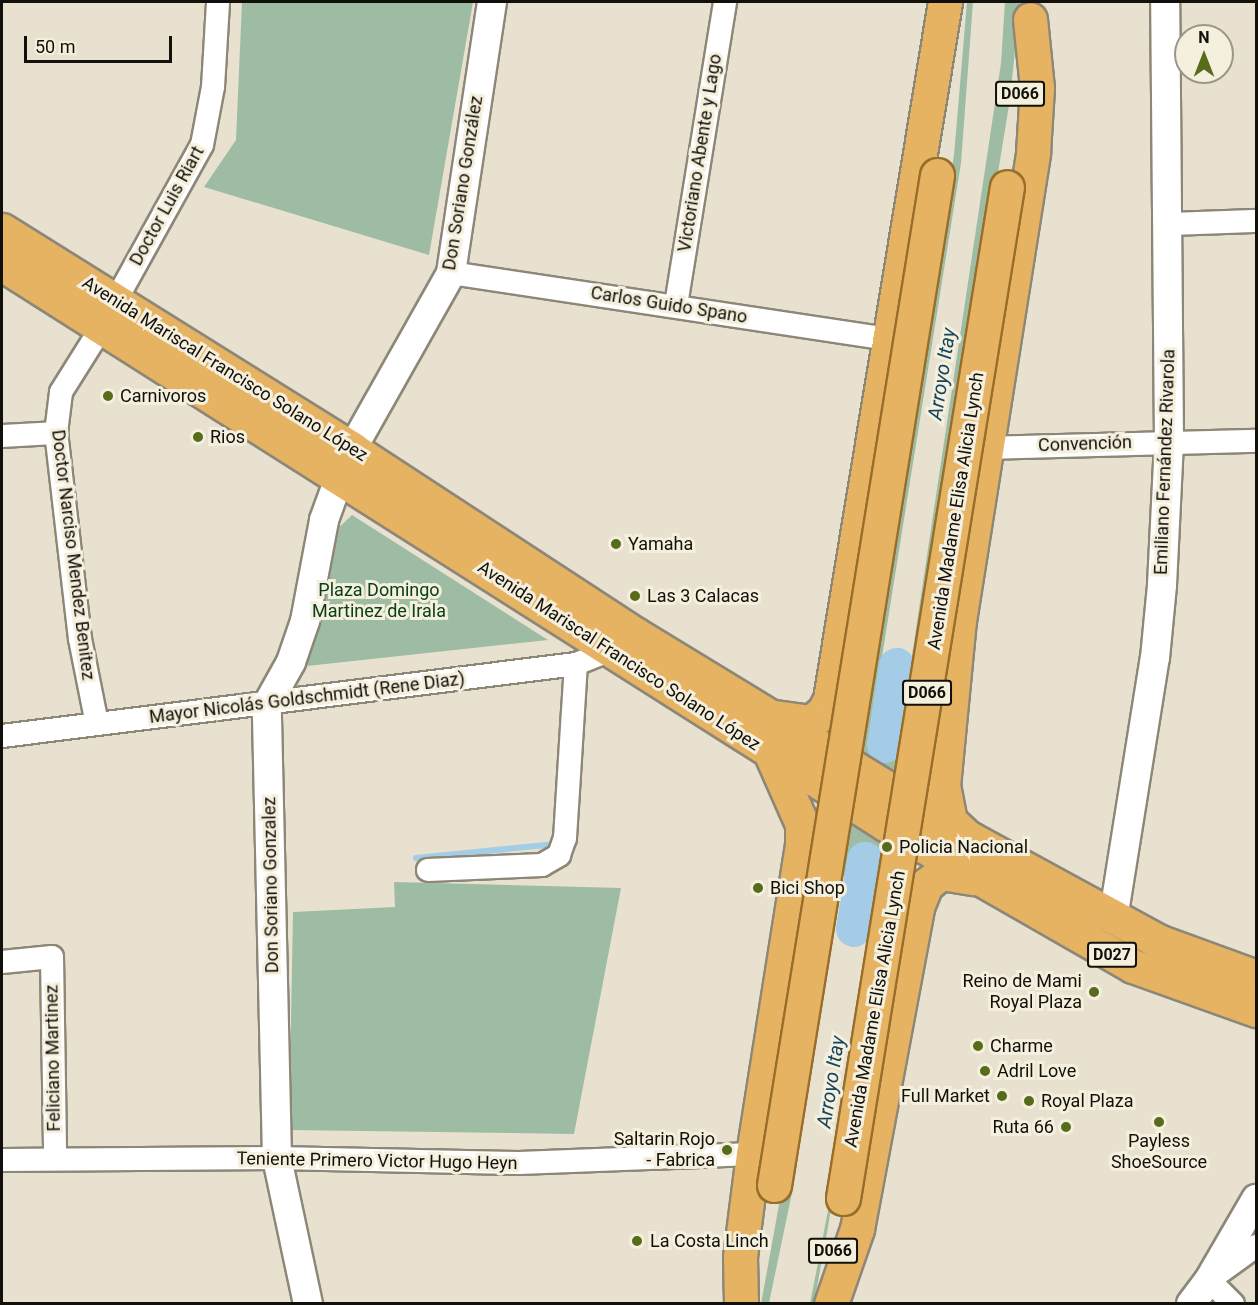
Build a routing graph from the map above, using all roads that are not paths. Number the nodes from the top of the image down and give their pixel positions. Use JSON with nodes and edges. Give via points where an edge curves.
{"nodes":[{"id":1,"x":218,"y":2,"type":"edge"},
{"id":2,"x":492,"y":2,"type":"edge"},
{"id":3,"x":725,"y":2,"type":"edge"},
{"id":4,"x":945,"y":2,"type":"edge"},
{"id":5,"x":953,"y":2,"type":"edge"},
{"id":6,"x":1165,"y":2,"type":"edge"},
{"id":7,"x":1031,"y":10,"type":"edge"},
{"id":8,"x":1257,"y":221,"type":"edge"},
{"id":9,"x":1168,"y":224,"type":"junction"},
{"id":10,"x":2,"y":230,"type":"edge"},
{"id":11,"x":2,"y":264,"type":"edge"},
{"id":12,"x":451,"y":273,"type":"junction"},
{"id":13,"x":676,"y":305,"type":"junction"},
{"id":14,"x":109,"y":312,"type":"junction"},
{"id":15,"x":888,"y":339,"type":"junction"},
{"id":16,"x":56,"y":434,"type":"junction"},
{"id":17,"x":2,"y":436,"type":"edge"},
{"id":18,"x":1169,"y":440,"type":"junction"},
{"id":19,"x":1257,"y":441,"type":"edge"},
{"id":20,"x":985,"y":448,"type":"junction"},
{"id":21,"x":346,"y":463,"type":"junction"},
{"id":22,"x":610,"y":650,"type":"junction"},
{"id":23,"x":576,"y":664,"type":"junction"},
{"id":24,"x":267,"y":705,"type":"junction"},
{"id":25,"x":773,"y":717,"type":"junction"},
{"id":26,"x":97,"y":724,"type":"junction"},
{"id":27,"x":2,"y":736,"type":"edge"},
{"id":28,"x":771,"y":754,"type":"junction"},
{"id":29,"x":969,"y":838,"type":"junction"},
{"id":30,"x":428,"y":870,"type":"dead end"},
{"id":31,"x":978,"y":879,"type":"junction"},
{"id":32,"x":1113,"y":919,"type":"junction"},
{"id":33,"x":2,"y":962,"type":"edge"},
{"id":34,"x":1257,"y":977,"type":"edge"},
{"id":35,"x":1257,"y":1010,"type":"edge"},
{"id":36,"x":753,"y":1154,"type":"junction"},
{"id":37,"x":277,"y":1158,"type":"junction"},
{"id":38,"x":55,"y":1159,"type":"junction"},
{"id":39,"x":2,"y":1160,"type":"edge"},
{"id":40,"x":1257,"y":1199,"type":"edge"},
{"id":41,"x":1257,"y":1246,"type":"edge"},
{"id":42,"x":1209,"y":1280,"type":"junction"},
{"id":43,"x":308,"y":1304,"type":"edge"},
{"id":44,"x":741,"y":1304,"type":"edge"},
{"id":45,"x":750,"y":1304,"type":"edge"},
{"id":46,"x":824,"y":1304,"type":"edge"},
{"id":47,"x":831,"y":1304,"type":"edge"},
{"id":48,"x":1191,"y":1304,"type":"edge"},
{"id":49,"x":1233,"y":1304,"type":"edge"}],
"edges":[{"from":1,"to":14,"type":"street","name":"Doctor Luis Riart","via":[[213,87],[202,145]]},
{"from":2,"to":12,"type":"street","name":"Don Soriano González"},
{"from":3,"to":13,"type":"street","name":"Victoriano Abente y Lago"},
{"from":4,"to":15,"type":"highway"},
{"from":5,"to":45,"type":"highway","bridge":true,"via":[[937,174],[774,1185]]},
{"from":6,"to":9,"type":"street","name":"Emiliano Fernández Rivarola"},
{"from":7,"to":20,"type":"highway","via":[[1037,88],[1033,152]]},
{"from":7,"to":46,"type":"highway","name":"Avenida Madame Elisa Alicia Lynch","number":"D066","bridge":true,"via":[[1007,187]]},
{"from":8,"to":9,"type":"street"},
{"from":9,"to":18,"type":"street","name":"Emiliano Fernández Rivarola"},
{"from":10,"to":14,"type":"highway","name":"Avenida Mariscal Francisco Solano López"},
{"from":11,"to":14,"type":"highway","name":"Avenida Mariscal Francisco Solano López"},
{"from":12,"to":13,"type":"street","name":"Carlos Guido Spano"},
{"from":12,"to":21,"type":"street","name":"Don Soriano González"},
{"from":13,"to":15,"type":"street","name":"Carlos Guido Spano"},
{"from":14,"to":16,"type":"street","name":"Doctor Narciso Mendez Benitez","via":[[61,392]]},
{"from":14,"to":21,"type":"highway","name":"Avenida Mariscal Francisco Solano López"},
{"from":15,"to":25,"type":"highway","via":[[830,699],[824,711],[811,722]]},
{"from":16,"to":17,"type":"street"},
{"from":16,"to":26,"type":"street","name":"Doctor Narciso Mendez Benitez","via":[[80,639]]},
{"from":18,"to":19,"type":"street","name":"Convención"},
{"from":18,"to":20,"type":"street","name":"Convención"},
{"from":18,"to":32,"type":"street","name":"Emiliano Fernández Rivarola","via":[[1155,658]]},
{"from":20,"to":29,"type":"highway","via":[[959,621],[943,786],[950,821]]},
{"from":21,"to":22,"type":"highway","name":"Avenida Mariscal Francisco Solano López"},
{"from":21,"to":24,"type":"street","via":[[324,520],[305,621],[291,662]]},
{"from":21,"to":25,"type":"highway","name":"Avenida Mariscal Francisco Solano López"},
{"from":22,"to":23,"type":"street","name":"Mayor Nicolás Goldschmidt (Rene Diaz)"},
{"from":22,"to":28,"type":"highway","name":"Avenida Mariscal Francisco Solano López"},
{"from":23,"to":24,"type":"street","name":"Mayor Nicolás Goldschmidt (Rene Diaz)"},
{"from":23,"to":30,"type":"street","via":[[565,838],[559,855],[542,865]]},
{"from":24,"to":26,"type":"street","name":"Mayor Nicolás Goldschmidt (Rene Diaz)"},
{"from":24,"to":37,"type":"street","name":"Don Soriano Gonzalez"},
{"from":25,"to":29,"type":"highway","name":"Avenida Mariscal Francisco Solano López","number":"D027"},
{"from":26,"to":27,"type":"street","name":"Mayor Nicolás Goldschmidt (Rene Diaz)"},
{"from":28,"to":31,"type":"highway","name":"Avenida Mariscal Francisco Solano López","number":"D027"},
{"from":28,"to":36,"type":"highway","via":[[802,824],[802,843]]},
{"from":29,"to":32,"type":"highway","name":"Avenida Mariscal Francisco Solano López","number":"D027"},
{"from":31,"to":35,"type":"highway","name":"Avenida Mariscal Francisco Solano López","number":"D027","via":[[1133,966]]},
{"from":31,"to":47,"type":"highway","via":[[954,872],[941,873],[926,885],[917,907],[857,1229]]},
{"from":32,"to":34,"type":"highway","name":"Avenida Mariscal Francisco Solano López","number":"D027","via":[[1160,942]]},
{"from":33,"to":38,"type":"street","name":"Feliciano Martinez","via":[[52,957]]},
{"from":36,"to":37,"type":"street","name":"Teniente Primero Victor Hugo Heyn","via":[[519,1163]]},
{"from":36,"to":44,"type":"highway","via":[[741,1257]]},
{"from":37,"to":38,"type":"street","name":"Teniente Primero Victor Hugo Heyn"},
{"from":37,"to":43,"type":"street","name":"Don Soriano Gonzalez"},
{"from":38,"to":39,"type":"street","name":"Teniente Primero Victor Hugo Heyn"},
{"from":40,"to":42,"type":"street"},
{"from":41,"to":42,"type":"street"},
{"from":42,"to":48,"type":"street"},
{"from":42,"to":49,"type":"street"}]}
